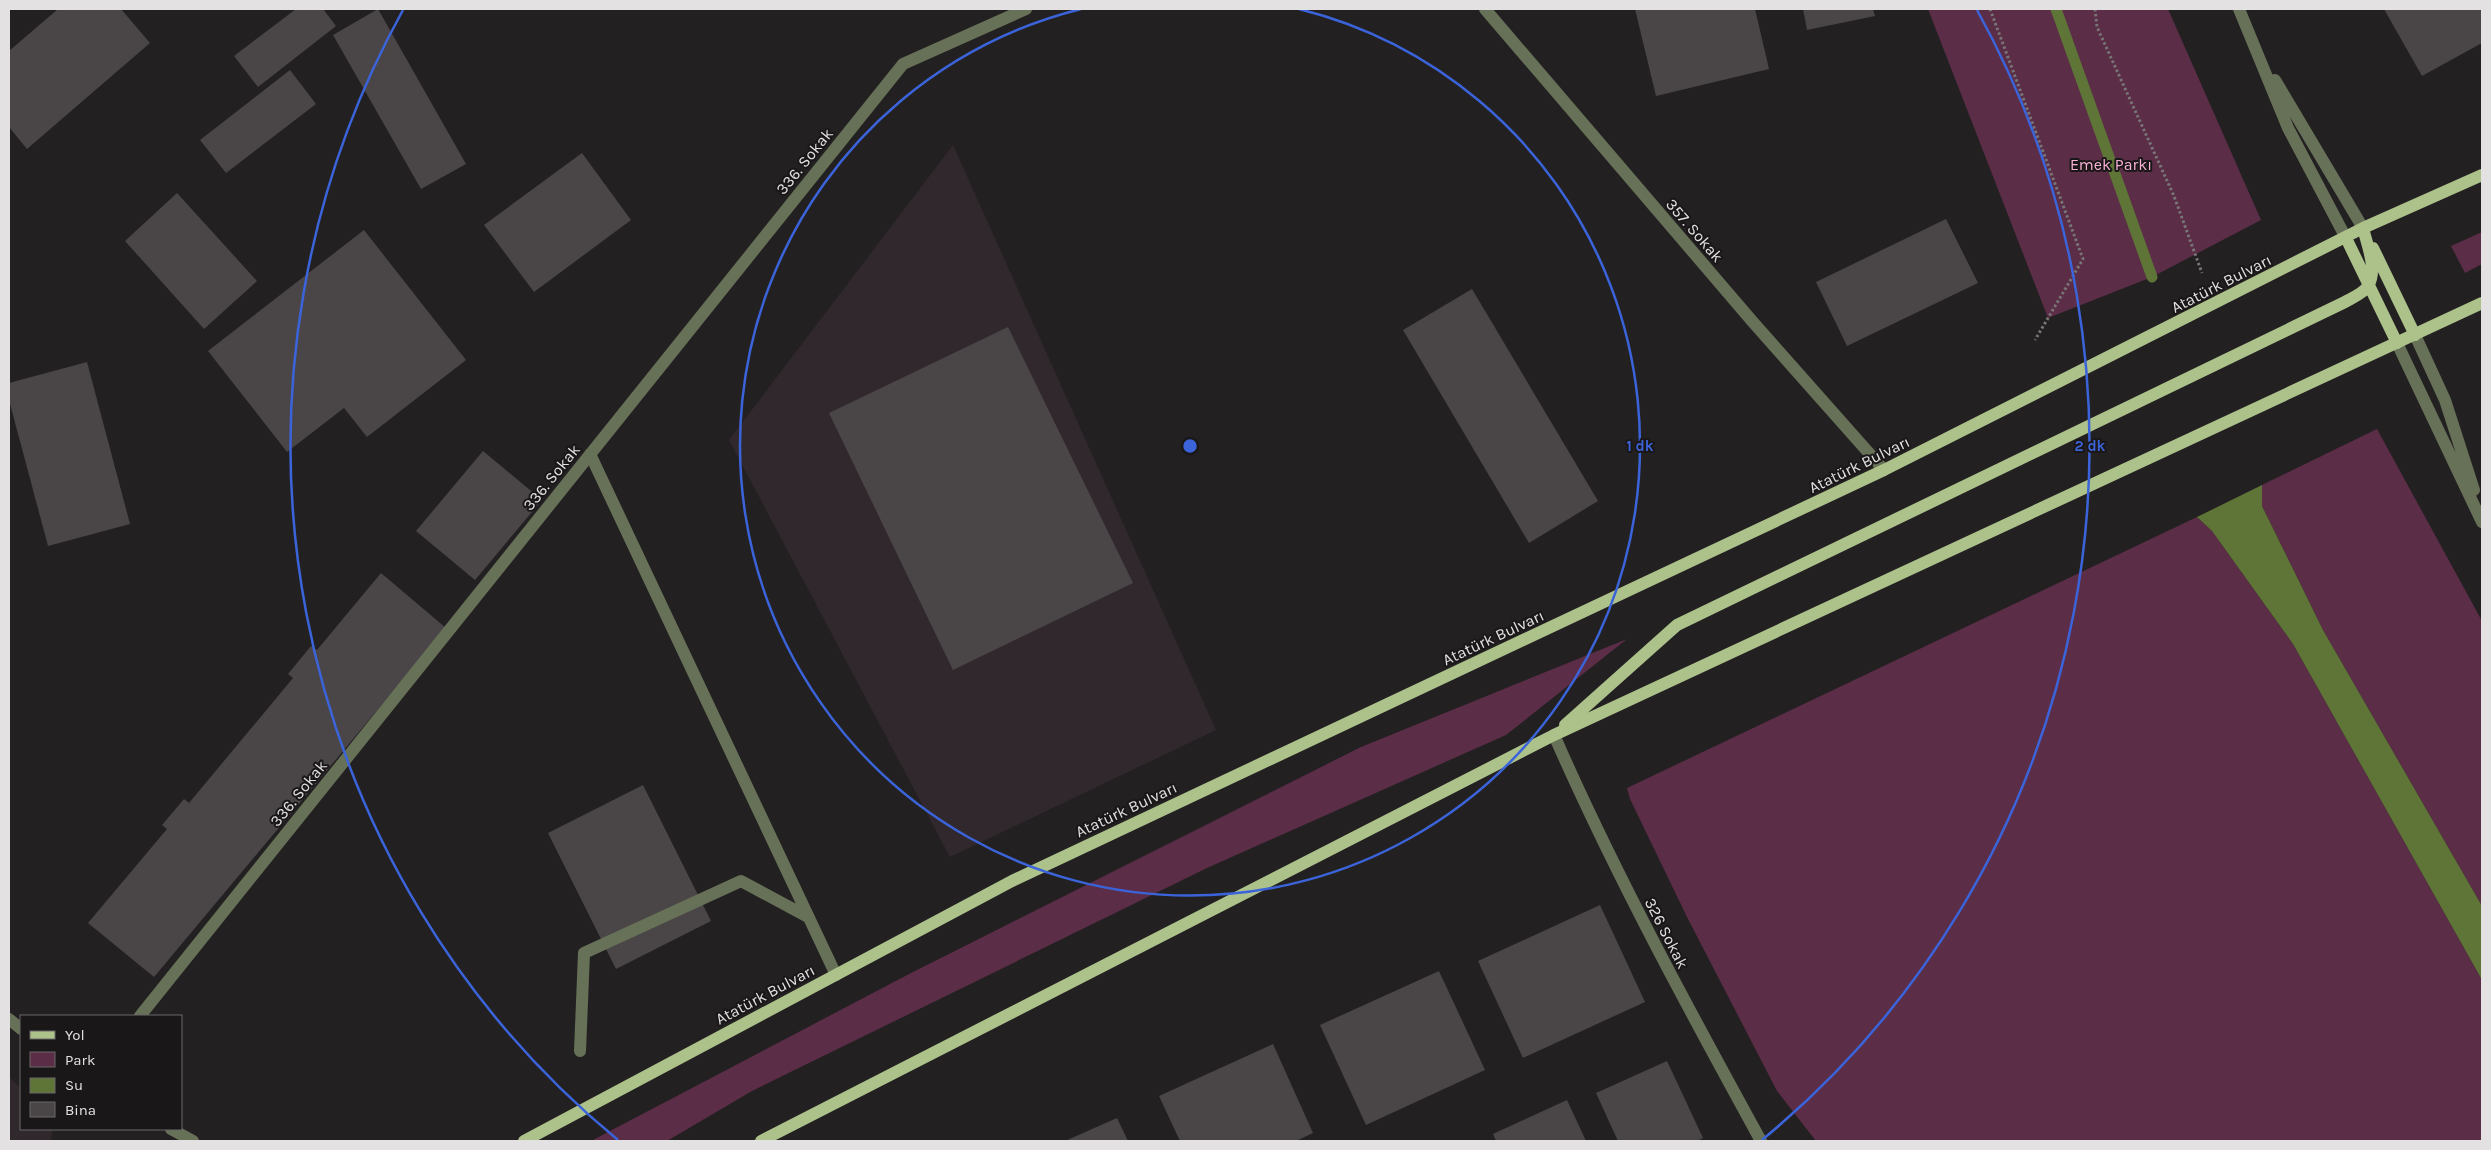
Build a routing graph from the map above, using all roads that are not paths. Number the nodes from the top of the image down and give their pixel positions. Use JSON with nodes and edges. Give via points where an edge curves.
{"nodes":[{"id":1,"x":1026,"y":9,"type":"edge"},
{"id":2,"x":1485,"y":9,"type":"edge"},
{"id":3,"x":2239,"y":9,"type":"edge"},
{"id":4,"x":2258,"y":52,"type":"junction"},
{"id":5,"x":2482,"y":175,"type":"edge"},
{"id":6,"x":2363,"y":228,"type":"junction"},
{"id":7,"x":2346,"y":238,"type":"junction"},
{"id":8,"x":2368,"y":287,"type":"junction"},
{"id":9,"x":2482,"y":303,"type":"edge"},
{"id":10,"x":2415,"y":335,"type":"junction"},
{"id":11,"x":2397,"y":343,"type":"junction"},
{"id":12,"x":590,"y":454,"type":"junction"},
{"id":13,"x":1884,"y":470,"type":"junction"},
{"id":14,"x":2482,"y":516,"type":"edge"},
{"id":15,"x":2482,"y":522,"type":"edge"},
{"id":16,"x":1554,"y":735,"type":"junction"},
{"id":17,"x":808,"y":917,"type":"junction"},
{"id":18,"x":836,"y":975,"type":"junction"},
{"id":19,"x":141,"y":1015,"type":"edge"},
{"id":20,"x":9,"y":1018,"type":"edge"},
{"id":21,"x":20,"y":1027,"type":"edge"},
{"id":22,"x":580,"y":1051,"type":"dead end"},
{"id":23,"x":174,"y":1130,"type":"edge"},
{"id":24,"x":193,"y":1141,"type":"edge"},
{"id":25,"x":524,"y":1141,"type":"edge"},
{"id":26,"x":761,"y":1141,"type":"edge"},
{"id":27,"x":1761,"y":1141,"type":"edge"}],
"edges":[{"from":1,"to":12,"type":"street","name":"336. Sokak","via":[[903,64]]},
{"from":2,"to":13,"type":"street","name":"357. Sokak"},
{"from":3,"to":4,"type":"street"},
{"from":4,"to":6,"type":"street"},
{"from":4,"to":7,"type":"street","via":[[2288,128]]},
{"from":5,"to":6,"type":"main road","name":"Atatürk Bulvarı"},
{"from":6,"to":7,"type":"main road","name":"Atatürk Bulvarı"},
{"from":6,"to":8,"type":"main road","via":[[2373,270]]},
{"from":6,"to":10,"type":"main road"},
{"from":7,"to":8,"type":"main road"},
{"from":7,"to":13,"type":"main road","name":"Atatürk Bulvarı"},
{"from":8,"to":11,"type":"main road"},
{"from":8,"to":16,"type":"main road","via":[[2346,302],[1677,625]]},
{"from":9,"to":10,"type":"main road"},
{"from":10,"to":11,"type":"main road"},
{"from":10,"to":14,"type":"street","via":[[2445,400]]},
{"from":11,"to":15,"type":"street"},
{"from":11,"to":16,"type":"main road"},
{"from":12,"to":17,"type":"street"},
{"from":12,"to":19,"type":"street","name":"336. Sokak"},
{"from":13,"to":18,"type":"main road","name":"Atatürk Bulvarı","via":[[1012,881]]},
{"from":16,"to":26,"type":"main road"},
{"from":16,"to":27,"type":"street","name":"326 Sokak","via":[[1661,960]]},
{"from":17,"to":18,"type":"street"},
{"from":17,"to":22,"type":"street","via":[[741,881],[584,953]]},
{"from":18,"to":25,"type":"main road","name":"Atatürk Bulvarı"},
{"from":20,"to":21,"type":"street"},
{"from":23,"to":24,"type":"street"}]}
